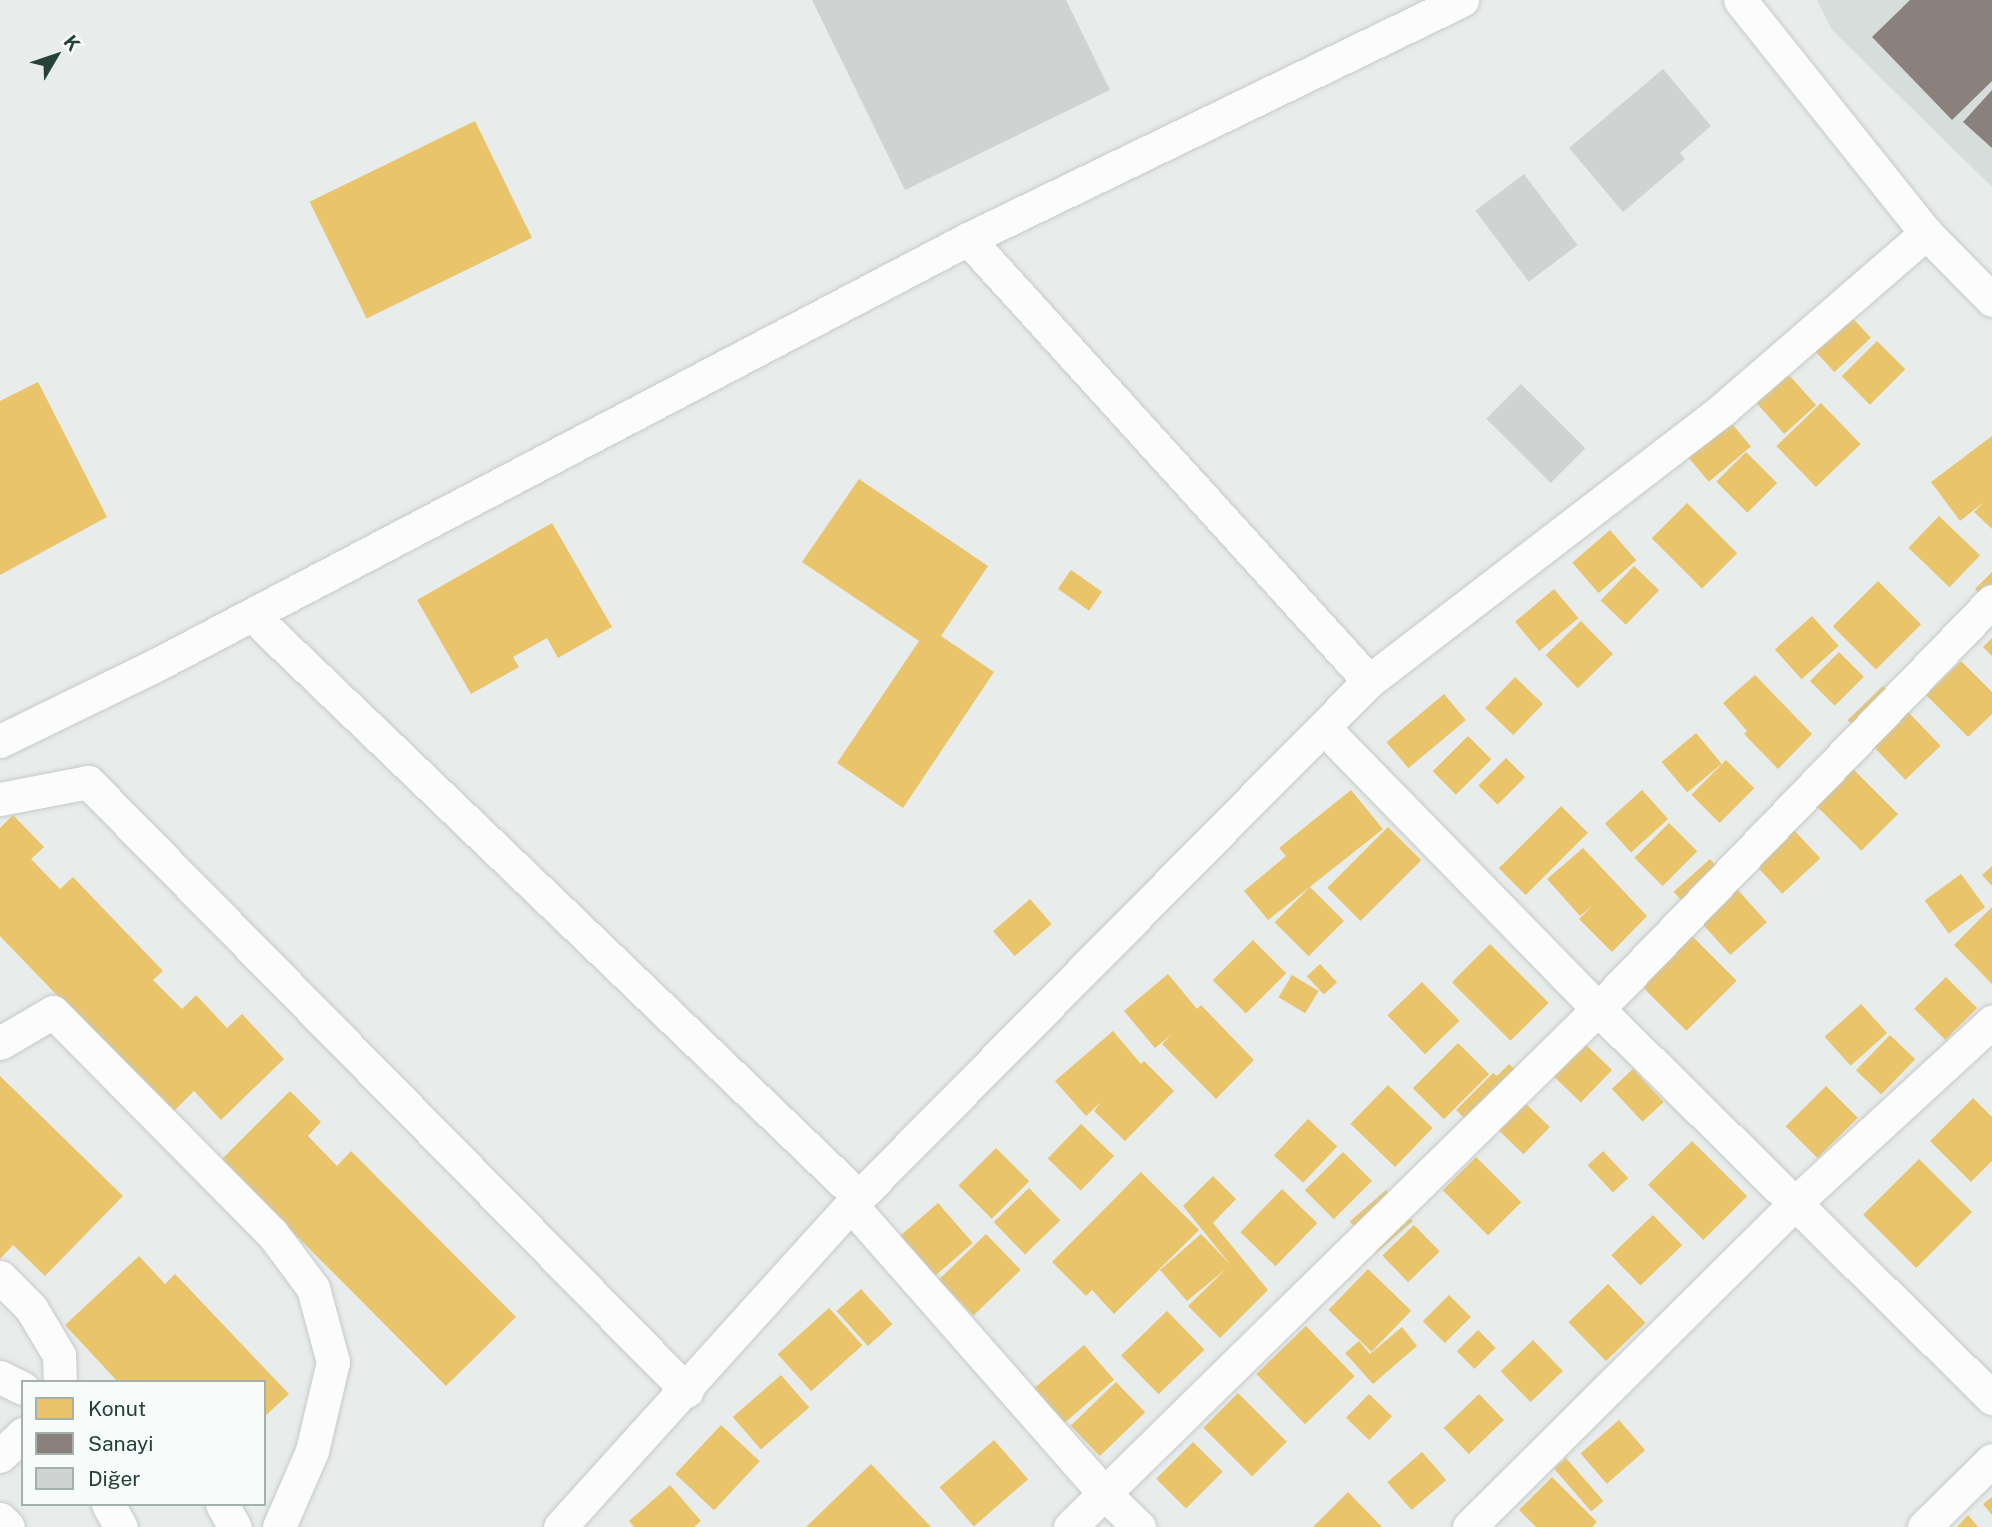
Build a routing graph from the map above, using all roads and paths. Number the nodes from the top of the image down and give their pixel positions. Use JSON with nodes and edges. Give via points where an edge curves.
{"nodes":[{"id":1,"x":1462,"y":0,"type":"edge"},
{"id":2,"x":1740,"y":0,"type":"edge"},
{"id":3,"x":1926,"y":233,"type":"junction"},
{"id":4,"x":968,"y":239,"type":"junction"},
{"id":5,"x":1992,"y":300,"type":"edge"},
{"id":6,"x":1992,"y":601,"type":"edge"},
{"id":7,"x":251,"y":615,"type":"junction"},
{"id":8,"x":1369,"y":681,"type":"junction"},
{"id":9,"x":1324,"y":728,"type":"junction"},
{"id":10,"x":0,"y":741,"type":"edge"},
{"id":11,"x":0,"y":799,"type":"edge"},
{"id":12,"x":1598,"y":1009,"type":"junction"},
{"id":13,"x":1992,"y":1022,"type":"edge"},
{"id":14,"x":0,"y":1044,"type":"edge"},
{"id":15,"x":855,"y":1201,"type":"junction"},
{"id":16,"x":1795,"y":1203,"type":"junction"},
{"id":17,"x":0,"y":1277,"type":"edge"},
{"id":18,"x":0,"y":1377,"type":"edge"},
{"id":19,"x":60,"y":1380,"type":"edge"},
{"id":20,"x":21,"y":1387,"type":"edge"},
{"id":21,"x":687,"y":1391,"type":"junction"},
{"id":22,"x":1992,"y":1398,"type":"edge"},
{"id":23,"x":21,"y":1436,"type":"edge"},
{"id":24,"x":0,"y":1456,"type":"edge"},
{"id":25,"x":1992,"y":1460,"type":"edge"},
{"id":26,"x":1104,"y":1493,"type":"junction"},
{"id":27,"x":109,"y":1506,"type":"edge"},
{"id":28,"x":223,"y":1506,"type":"edge"},
{"id":29,"x":0,"y":1519,"type":"edge"},
{"id":30,"x":8,"y":1527,"type":"edge"},
{"id":31,"x":121,"y":1527,"type":"edge"},
{"id":32,"x":235,"y":1527,"type":"edge"},
{"id":33,"x":279,"y":1527,"type":"edge"},
{"id":34,"x":560,"y":1527,"type":"edge"},
{"id":35,"x":1070,"y":1527,"type":"edge"},
{"id":36,"x":1139,"y":1527,"type":"edge"},
{"id":37,"x":1469,"y":1527,"type":"edge"},
{"id":38,"x":1924,"y":1527,"type":"edge"}],
"edges":[{"from":1,"to":4,"type":"street"},
{"from":2,"to":3,"type":"street"},
{"from":3,"to":5,"type":"street"},
{"from":3,"to":8,"type":"street","via":[[1723,409]]},
{"from":4,"to":7,"type":"street"},
{"from":4,"to":8,"type":"street"},
{"from":6,"to":12,"type":"street"},
{"from":7,"to":10,"type":"street"},
{"from":7,"to":15,"type":"street"},
{"from":8,"to":9,"type":"street"},
{"from":9,"to":12,"type":"street"},
{"from":9,"to":15,"type":"street"},
{"from":11,"to":21,"type":"street","via":[[88,782]]},
{"from":12,"to":16,"type":"street"},
{"from":12,"to":26,"type":"street"},
{"from":13,"to":16,"type":"street"},
{"from":14,"to":33,"type":"street","via":[[53,1012],[272,1233],[313,1288],[333,1362],[312,1451]]},
{"from":15,"to":21,"type":"street"},
{"from":15,"to":26,"type":"street"},
{"from":16,"to":22,"type":"street"},
{"from":16,"to":37,"type":"street"},
{"from":17,"to":19,"type":"street","via":[[31,1308],[58,1355]]},
{"from":18,"to":20,"type":"street"},
{"from":21,"to":34,"type":"street"},
{"from":23,"to":24,"type":"street"},
{"from":25,"to":38,"type":"street"},
{"from":26,"to":35,"type":"street"},
{"from":26,"to":36,"type":"street"},
{"from":27,"to":31,"type":"street"},
{"from":28,"to":32,"type":"street"},
{"from":29,"to":30,"type":"street"}]}
